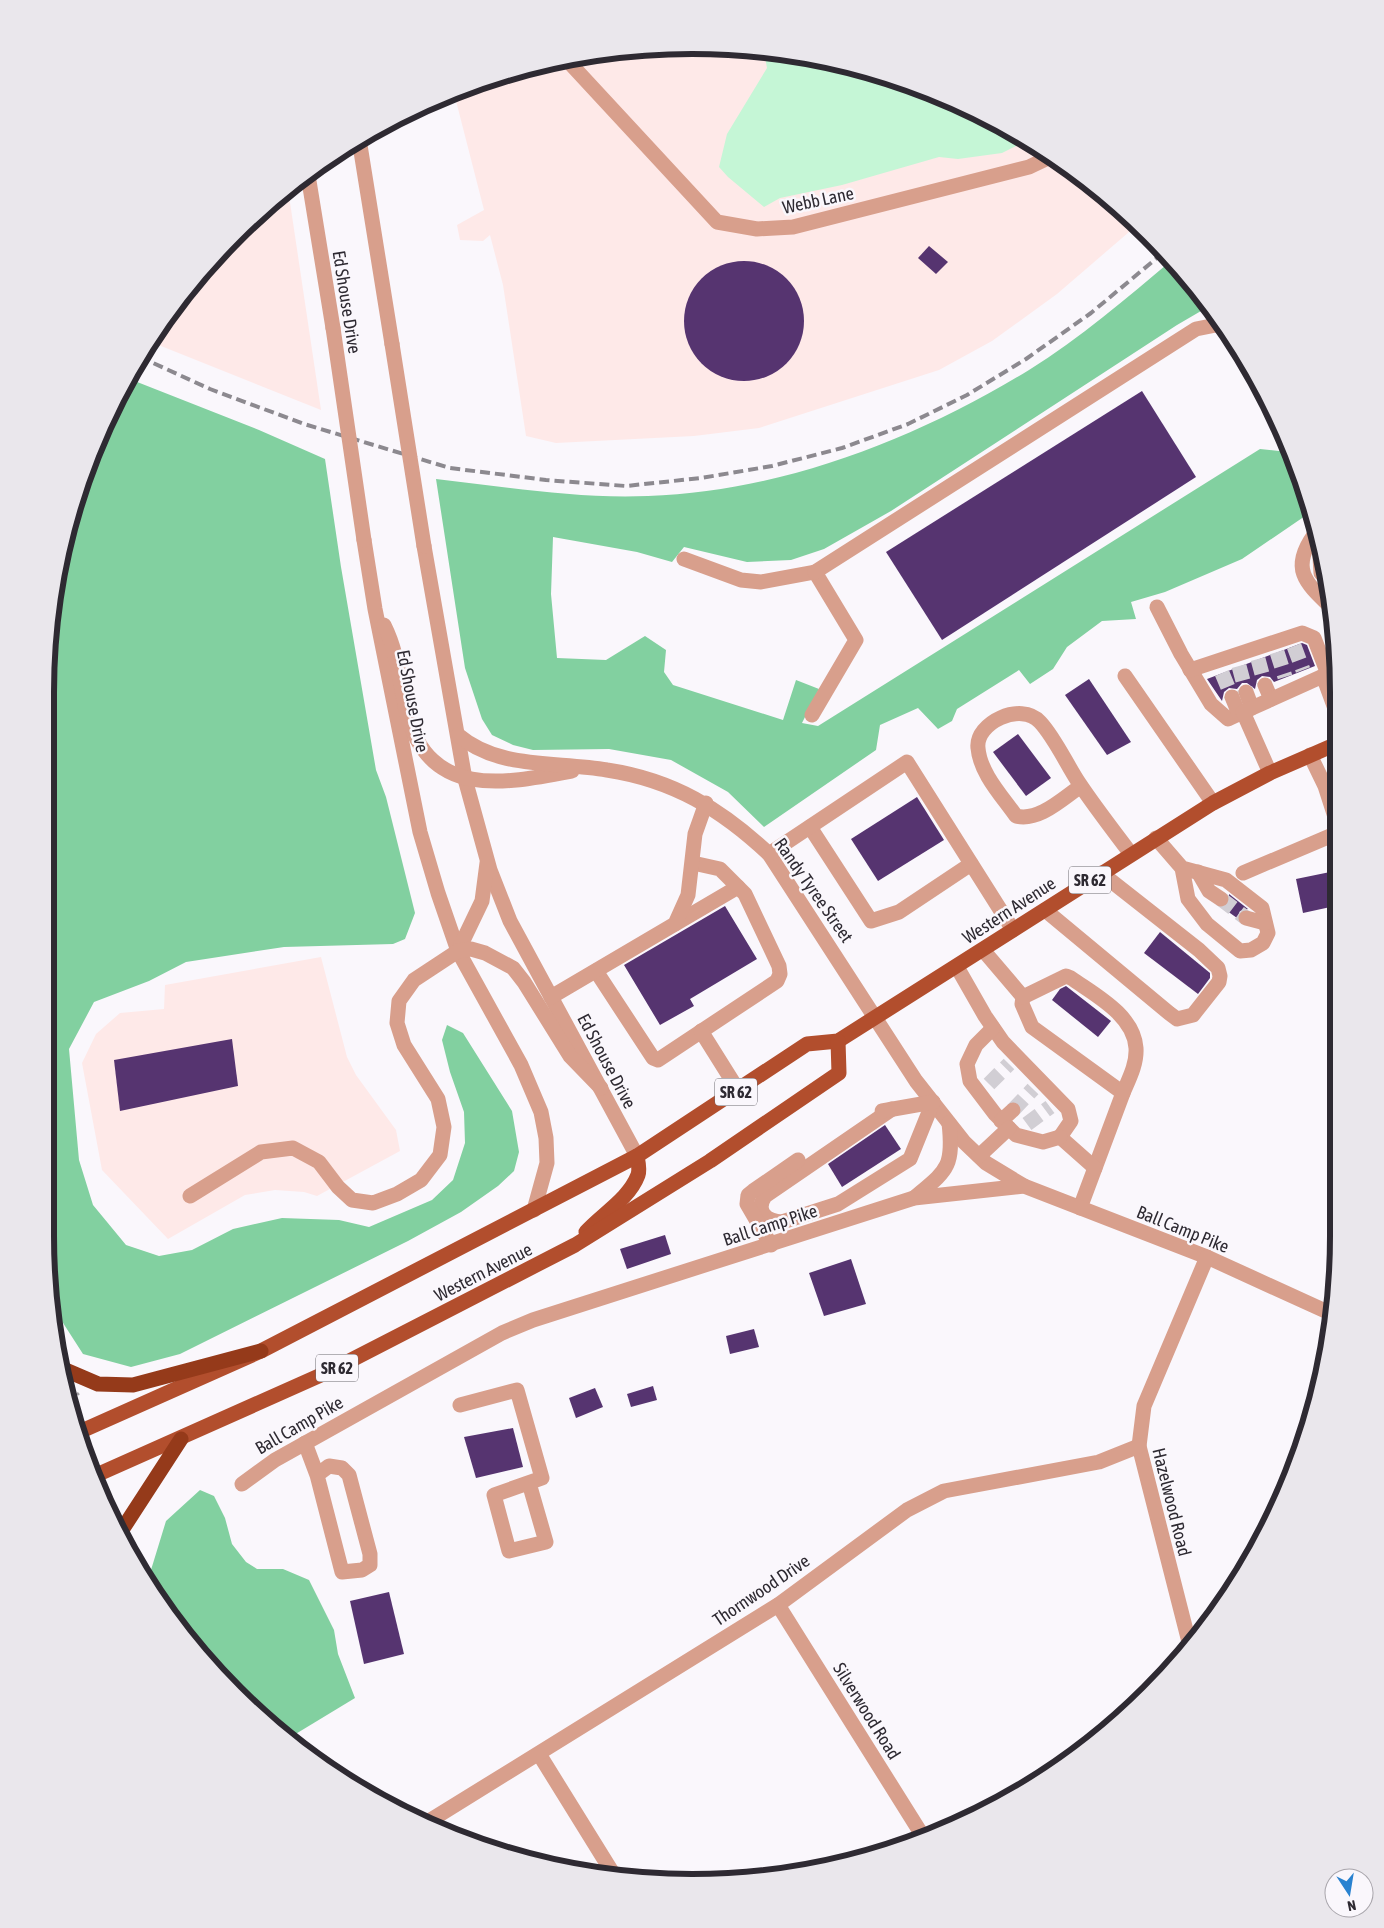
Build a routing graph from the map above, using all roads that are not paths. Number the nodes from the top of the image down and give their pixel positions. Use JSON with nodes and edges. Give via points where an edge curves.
{"nodes":[{"id":1,"x":572,"y":65,"type":"edge"},
{"id":2,"x":360,"y":147,"type":"edge"},
{"id":3,"x":1044,"y":159,"type":"edge"},
{"id":4,"x":309,"y":182,"type":"edge"},
{"id":5,"x":1214,"y":325,"type":"edge"},
{"id":6,"x":1312,"y":538,"type":"edge"},
{"id":7,"x":684,"y":559,"type":"dead end"},
{"id":8,"x":815,"y":572,"type":"junction"},
{"id":9,"x":1323,"y":599,"type":"edge"},
{"id":10,"x":1158,"y":607,"type":"dead end"},
{"id":11,"x":376,"y":609,"type":"junction"},
{"id":12,"x":1190,"y":670,"type":"junction"},
{"id":13,"x":1125,"y":676,"type":"dead end"},
{"id":14,"x":1323,"y":676,"type":"junction"},
{"id":15,"x":1266,"y":685,"type":"tunnel mouth"},
{"id":16,"x":1239,"y":695,"type":"tunnel mouth"},
{"id":17,"x":1330,"y":695,"type":"edge"},
{"id":18,"x":1271,"y":699,"type":"junction"},
{"id":19,"x":1245,"y":711,"type":"junction"},
{"id":20,"x":812,"y":715,"type":"dead end"},
{"id":21,"x":458,"y":735,"type":"junction"},
{"id":22,"x":1330,"y":747,"type":"edge"},
{"id":23,"x":1310,"y":755,"type":"junction"},
{"id":24,"x":589,"y":768,"type":"junction"},
{"id":25,"x":1270,"y":773,"type":"junction"},
{"id":26,"x":465,"y":779,"type":"junction"},
{"id":27,"x":1081,"y":786,"type":"junction"},
{"id":28,"x":706,"y":803,"type":"junction"},
{"id":29,"x":1213,"y":803,"type":"junction"},
{"id":30,"x":1330,"y":803,"type":"edge"},
{"id":31,"x":810,"y":827,"type":"junction"},
{"id":32,"x":1330,"y":836,"type":"edge"},
{"id":33,"x":1156,"y":838,"type":"junction"},
{"id":34,"x":770,"y":854,"type":"junction"},
{"id":35,"x":1130,"y":854,"type":"junction"},
{"id":36,"x":488,"y":859,"type":"junction"},
{"id":37,"x":693,"y":862,"type":"junction"},
{"id":38,"x":971,"y":864,"type":"junction"},
{"id":39,"x":1182,"y":868,"type":"junction"},
{"id":40,"x":1198,"y":872,"type":"junction"},
{"id":41,"x":1101,"y":873,"type":"junction"},
{"id":42,"x":1243,"y":873,"type":"dead end"},
{"id":43,"x":738,"y":887,"type":"junction"},
{"id":44,"x":1221,"y":899,"type":"tunnel mouth"},
{"id":45,"x":1045,"y":910,"type":"junction"},
{"id":46,"x":1246,"y":918,"type":"tunnel mouth"},
{"id":47,"x":1265,"y":923,"type":"junction"},
{"id":48,"x":675,"y":924,"type":"junction"},
{"id":49,"x":1013,"y":930,"type":"junction"},
{"id":50,"x":983,"y":950,"type":"junction"},
{"id":51,"x":458,"y":951,"type":"junction"},
{"id":52,"x":957,"y":967,"type":"junction"},
{"id":53,"x":596,"y":971,"type":"junction"},
{"id":54,"x":551,"y":997,"type":"junction"},
{"id":55,"x":1023,"y":997,"type":"junction"},
{"id":56,"x":877,"y":1016,"type":"junction"},
{"id":57,"x":993,"y":1028,"type":"junction"},
{"id":58,"x":700,"y":1031,"type":"junction"},
{"id":59,"x":838,"y":1041,"type":"junction"},
{"id":60,"x":601,"y":1088,"type":"junction"},
{"id":61,"x":738,"y":1090,"type":"junction"},
{"id":62,"x":1123,"y":1094,"type":"junction"},
{"id":63,"x":933,"y":1102,"type":"junction"},
{"id":64,"x":892,"y":1108,"type":"junction"},
{"id":65,"x":1013,"y":1110,"type":"tunnel mouth"},
{"id":66,"x":949,"y":1123,"type":"junction"},
{"id":67,"x":1027,"y":1124,"type":"tunnel mouth"},
{"id":68,"x":1009,"y":1128,"type":"junction"},
{"id":69,"x":1060,"y":1137,"type":"junction"},
{"id":70,"x":637,"y":1156,"type":"junction"},
{"id":71,"x":979,"y":1156,"type":"junction"},
{"id":72,"x":1095,"y":1168,"type":"junction"},
{"id":73,"x":1024,"y":1186,"type":"junction"},
{"id":74,"x":190,"y":1196,"type":"dead end"},
{"id":75,"x":914,"y":1198,"type":"junction"},
{"id":76,"x":1080,"y":1208,"type":"junction"},
{"id":77,"x":534,"y":1210,"type":"junction"},
{"id":78,"x":771,"y":1244,"type":"junction"},
{"id":79,"x":575,"y":1245,"type":"junction"},
{"id":80,"x":1207,"y":1257,"type":"junction"},
{"id":81,"x":1326,"y":1311,"type":"edge"},
{"id":82,"x":260,"y":1351,"type":"junction"},
{"id":83,"x":68,"y":1371,"type":"edge"},
{"id":84,"x":460,"y":1406,"type":"dead end"},
{"id":85,"x":84,"y":1430,"type":"edge"},
{"id":86,"x":181,"y":1439,"type":"junction"},
{"id":87,"x":306,"y":1443,"type":"junction"},
{"id":88,"x":1139,"y":1446,"type":"junction"},
{"id":89,"x":100,"y":1474,"type":"edge"},
{"id":90,"x":316,"y":1475,"type":"junction"},
{"id":91,"x":529,"y":1483,"type":"junction"},
{"id":92,"x":242,"y":1484,"type":"dead end"},
{"id":93,"x":124,"y":1526,"type":"edge"},
{"id":94,"x":778,"y":1604,"type":"junction"},
{"id":95,"x":1188,"y":1638,"type":"edge"},
{"id":96,"x":539,"y":1754,"type":"junction"},
{"id":97,"x":433,"y":1819,"type":"edge"},
{"id":98,"x":920,"y":1832,"type":"edge"},
{"id":99,"x":610,"y":1869,"type":"edge"}],
"edges":[{"from":1,"to":3,"type":"street","name":"Webb Lane","via":[[717,222],[757,229],[793,227],[1029,167]]},
{"from":2,"to":21,"type":"street","name":"Ed Shouse Drive","bridge":true,"via":[[424,546]]},
{"from":4,"to":11,"type":"street","name":"Ed Shouse Drive","bridge":true},
{"from":5,"to":8,"type":"street","via":[[1196,329]]},
{"from":6,"to":9,"type":"street","via":[[1305,548],[1301,570],[1309,586]]},
{"from":7,"to":8,"type":"street","via":[[741,580],[761,582]]},
{"from":8,"to":20,"type":"street","via":[[856,640]]},
{"from":10,"to":12,"type":"street"},
{"from":11,"to":26,"type":"street","name":"Randy Tyree Street","via":[[394,645],[408,714],[426,754],[442,768]]},
{"from":11,"to":51,"type":"street","name":"Ed Shouse Drive","via":[[420,832]]},
{"from":12,"to":14,"type":"street","via":[[1220,667],[1292,641],[1302,633],[1314,638],[1328,674]]},
{"from":12,"to":19,"type":"street","via":[[1210,704],[1228,719]]},
{"from":13,"to":29,"type":"street"},
{"from":14,"to":17,"type":"street"},
{"from":14,"to":18,"type":"street","via":[[1305,677],[1287,684]]},
{"from":15,"to":18,"type":"street"},
{"from":16,"to":19,"type":"street"},
{"from":18,"to":19,"type":"street"},
{"from":19,"to":25,"type":"street"},
{"from":21,"to":24,"type":"street","name":"Randy Tyree Street","via":[[481,751],[517,761]]},
{"from":21,"to":26,"type":"street","name":"Ed Shouse Drive"},
{"from":22,"to":23,"type":"main road","name":"Western Avenue","number":"SR 62"},
{"from":23,"to":25,"type":"main road","name":"Western Avenue","number":"SR 62"},
{"from":23,"to":30,"type":"street"},
{"from":24,"to":26,"type":"street","name":"Randy Tyree Street","via":[[519,779],[484,782]]},
{"from":24,"to":28,"type":"street","name":"Randy Tyree Street","via":[[656,781]]},
{"from":25,"to":29,"type":"main road","name":"Western Avenue","number":"SR 62"},
{"from":26,"to":36,"type":"street","name":"Ed Shouse Drive"},
{"from":27,"to":27,"type":"street","via":[[1040,722],[1029,714],[1011,714],[988,725],[977,745],[981,765],[1016,816],[1026,819],[1040,813]]},
{"from":27,"to":35,"type":"street"},
{"from":28,"to":34,"type":"street","name":"Randy Tyree Street","via":[[742,828]]},
{"from":28,"to":37,"type":"street","via":[[695,834]]},
{"from":29,"to":33,"type":"main road","name":"Western Avenue","number":"SR 62"},
{"from":31,"to":34,"type":"street"},
{"from":31,"to":38,"type":"street","via":[[871,921],[900,912]]},
{"from":31,"to":38,"type":"street","via":[[908,762]]},
{"from":32,"to":42,"type":"street"},
{"from":33,"to":35,"type":"main road","name":"Western Avenue","number":"SR 62"},
{"from":33,"to":39,"type":"street"},
{"from":34,"to":56,"type":"street","name":"Randy Tyree Street"},
{"from":35,"to":41,"type":"main road","name":"Western Avenue","number":"SR 62"},
{"from":36,"to":51,"type":"street","via":[[482,901]]},
{"from":36,"to":54,"type":"street","name":"Ed Shouse Drive","via":[[510,921]]},
{"from":37,"to":43,"type":"street","via":[[720,870]]},
{"from":37,"to":48,"type":"street","via":[[688,894]]},
{"from":38,"to":49,"type":"street"},
{"from":39,"to":40,"type":"street"},
{"from":39,"to":47,"type":"street","via":[[1188,899],[1206,924],[1240,951],[1251,950],[1263,943],[1268,933]]},
{"from":40,"to":44,"type":"street","via":[[1209,891]]},
{"from":40,"to":47,"type":"street","via":[[1226,880],[1262,908]]},
{"from":41,"to":45,"type":"main road","name":"Western Avenue","number":"SR 62"},
{"from":41,"to":45,"type":"street","via":[[1218,968],[1219,982],[1193,1015],[1178,1019],[1169,1013]]},
{"from":43,"to":48,"type":"street"},
{"from":43,"to":58,"type":"street","via":[[745,894],[780,974],[777,981]]},
{"from":45,"to":49,"type":"main road","name":"Western Avenue","number":"SR 62"},
{"from":46,"to":47,"type":"street"},
{"from":48,"to":53,"type":"street"},
{"from":49,"to":50,"type":"main road","name":"Western Avenue","number":"SR 62"},
{"from":50,"to":52,"type":"main road","name":"Western Avenue","number":"SR 62"},
{"from":50,"to":55,"type":"street"},
{"from":51,"to":60,"type":"street","via":[[471,949],[485,953],[513,968],[570,1056]]},
{"from":51,"to":74,"type":"street","via":[[414,980],[399,1001],[397,1023],[404,1045],[438,1099],[444,1127],[440,1155],[421,1180],[398,1194],[373,1202],[352,1200],[319,1162],[292,1148],[261,1152]]},
{"from":51,"to":77,"type":"street","name":"Ed Shouse Drive","via":[[521,1065],[541,1112],[547,1163]]},
{"from":52,"to":56,"type":"main road","name":"Western Avenue","number":"SR 62"},
{"from":52,"to":57,"type":"street"},
{"from":53,"to":54,"type":"street"},
{"from":53,"to":58,"type":"street","via":[[653,1058],[658,1060]]},
{"from":54,"to":60,"type":"street","name":"Ed Shouse Drive"},
{"from":55,"to":62,"type":"street","via":[[1022,1004],[1032,1027]]},
{"from":55,"to":62,"type":"street","via":[[1066,976],[1118,1013],[1132,1031],[1136,1048]]},
{"from":56,"to":59,"type":"main road","name":"Western Avenue","number":"SR 62"},
{"from":56,"to":63,"type":"street","name":"Randy Tyree Street","via":[[916,1081]]},
{"from":57,"to":68,"type":"street","via":[[976,1045],[967,1064],[970,1080],[984,1089]]},
{"from":57,"to":69,"type":"street","via":[[1013,1060],[1037,1086],[1054,1103],[1068,1109],[1071,1121]]},
{"from":58,"to":61,"type":"street"},
{"from":59,"to":61,"type":"main road","name":"Western Avenue","number":"SR 62","via":[[808,1044]]},
{"from":59,"to":79,"type":"main road","name":"Western Avenue","via":[[839,1073],[710,1161]]},
{"from":60,"to":70,"type":"street","name":"Ed Shouse Drive"},
{"from":61,"to":70,"type":"main road","name":"Western Avenue","number":"SR 62"},
{"from":62,"to":72,"type":"street"},
{"from":63,"to":64,"type":"street"},
{"from":63,"to":64,"type":"street","via":[[910,1159],[838,1204],[782,1222],[773,1222],[760,1210],[765,1196]]},
{"from":63,"to":66,"type":"street","name":"Randy Tyree Street"},
{"from":64,"to":78,"type":"street","via":[[873,1113],[748,1195],[747,1204]]},
{"from":65,"to":68,"type":"street"},
{"from":66,"to":71,"type":"street","name":"Randy Tyree Street"},
{"from":66,"to":75,"type":"street","via":[[949,1162],[941,1175]]},
{"from":67,"to":68,"type":"street"},
{"from":68,"to":69,"type":"street","via":[[1043,1142]]},
{"from":68,"to":71,"type":"street"},
{"from":69,"to":72,"type":"street"},
{"from":70,"to":77,"type":"main road","name":"Western Avenue","number":"SR 62"},
{"from":70,"to":79,"type":"main road","via":[[639,1174],[624,1197],[598,1218]]},
{"from":71,"to":73,"type":"street","name":"Randy Tyree Street"},
{"from":72,"to":76,"type":"street"},
{"from":73,"to":75,"type":"street","name":"Ball Camp Pike"},
{"from":73,"to":76,"type":"street","name":"Ball Camp Pike"},
{"from":75,"to":78,"type":"street","name":"Ball Camp Pike"},
{"from":76,"to":80,"type":"street","name":"Ball Camp Pike"},
{"from":77,"to":82,"type":"main road","name":"Western Avenue","number":"SR 62"},
{"from":78,"to":87,"type":"street","name":"Ball Camp Pike","via":[[502,1333]]},
{"from":79,"to":86,"type":"main road","name":"Western Avenue","number":"SR 62","via":[[330,1371]]},
{"from":80,"to":81,"type":"street","name":"Ball Camp Pike"},
{"from":80,"to":88,"type":"street","name":"Hazelwood Road","via":[[1144,1406]]},
{"from":82,"to":83,"type":"highway","via":[[132,1386],[98,1384]]},
{"from":82,"to":85,"type":"main road","name":"Western Avenue","number":"SR 62"},
{"from":84,"to":91,"type":"street","via":[[517,1390],[542,1478]]},
{"from":86,"to":89,"type":"main road","name":"Western Avenue","number":"SR 62"},
{"from":86,"to":93,"type":"highway"},
{"from":87,"to":90,"type":"street"},
{"from":87,"to":92,"type":"street","name":"Ball Camp Pike","via":[[256,1471]]},
{"from":88,"to":94,"type":"street","name":"Thornwood Drive","via":[[1099,1462],[944,1490],[907,1510]]},
{"from":88,"to":95,"type":"street","name":"Hazelwood Road"},
{"from":90,"to":90,"type":"street","via":[[342,1572],[362,1570],[370,1565],[370,1554],[349,1475],[342,1468],[329,1466]]},
{"from":91,"to":91,"type":"street","via":[[494,1495],[509,1552],[546,1542]]},
{"from":94,"to":96,"type":"street","name":"Thornwood Drive"},
{"from":94,"to":98,"type":"street","name":"Silverwood Road"},
{"from":96,"to":97,"type":"street","name":"Thornwood Drive"},
{"from":96,"to":99,"type":"street"}]}
